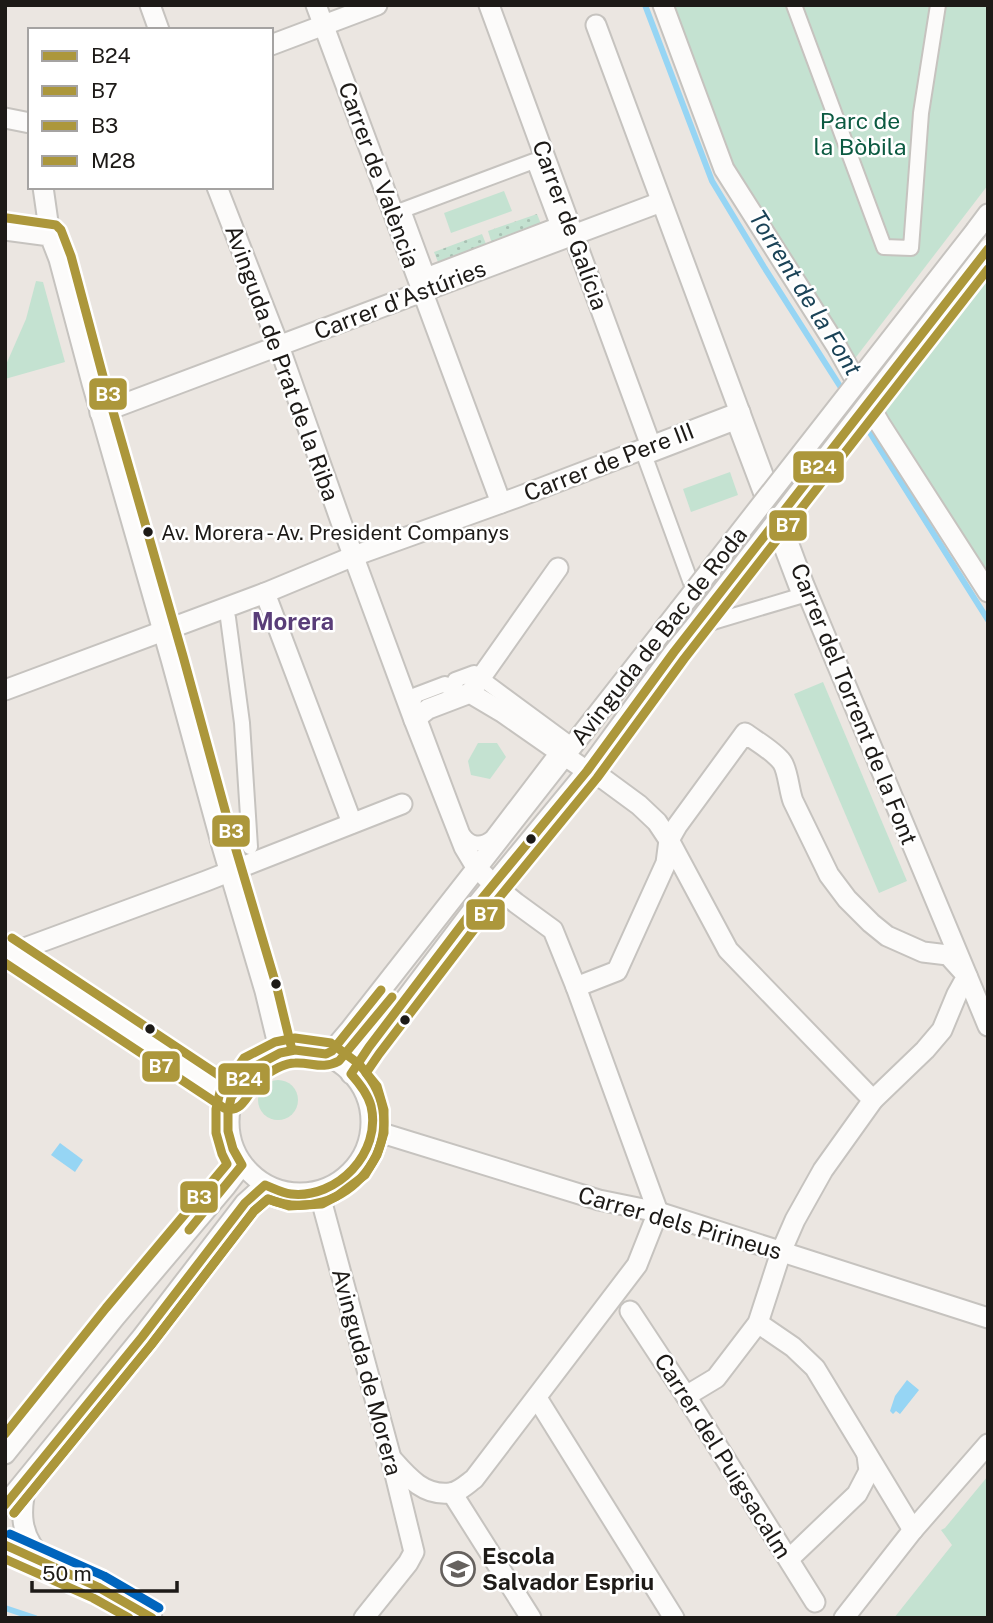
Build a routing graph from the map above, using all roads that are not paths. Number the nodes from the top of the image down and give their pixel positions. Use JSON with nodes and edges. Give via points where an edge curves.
{"nodes":[{"id":1,"x":150,"y":5,"type":"edge"},
{"id":2,"x":316,"y":5,"type":"edge"},
{"id":3,"x":377,"y":5,"type":"edge"},
{"id":4,"x":489,"y":5,"type":"edge"},
{"id":5,"x":663,"y":5,"type":"edge"},
{"id":6,"x":794,"y":5,"type":"edge"},
{"id":7,"x":938,"y":5,"type":"edge"},
{"id":8,"x":324,"y":25,"type":"junction"},
{"id":9,"x":596,"y":25,"type":"dead end"},
{"id":10,"x":158,"y":28,"type":"edge"},
{"id":11,"x":273,"y":44,"type":"edge"},
{"id":12,"x":5,"y":118,"type":"edge"},
{"id":13,"x":28,"y":123,"type":"edge"},
{"id":14,"x":534,"y":161,"type":"joint"},
{"id":15,"x":43,"y":189,"type":"edge"},
{"id":16,"x":218,"y":189,"type":"edge"},
{"id":17,"x":661,"y":202,"type":"junction"},
{"id":18,"x":988,"y":214,"type":"edge"},
{"id":19,"x":5,"y":230,"type":"edge"},
{"id":20,"x":573,"y":235,"type":"junction"},
{"id":21,"x":50,"y":236,"type":"junction"},
{"id":22,"x":988,"y":249,"type":"edge"},
{"id":23,"x":422,"y":292,"type":"junction"},
{"id":24,"x":279,"y":346,"type":"junction"},
{"id":25,"x":740,"y":412,"type":"junction"},
{"id":26,"x":100,"y":413,"type":"junction"},
{"id":27,"x":648,"y":451,"type":"junction"},
{"id":28,"x":501,"y":503,"type":"junction"},
{"id":29,"x":354,"y":556,"type":"junction"},
{"id":30,"x":558,"y":568,"type":"dead end"},
{"id":31,"x":988,"y":592,"type":"edge"},
{"id":32,"x":265,"y":593,"type":"junction"},
{"id":33,"x":228,"y":618,"type":"dead end"},
{"id":34,"x":163,"y":630,"type":"junction"},
{"id":35,"x":475,"y":686,"type":"junction"},
{"id":36,"x":5,"y":690,"type":"edge"},
{"id":37,"x":416,"y":718,"type":"junction"},
{"id":38,"x":562,"y":754,"type":"junction"},
{"id":39,"x":587,"y":771,"type":"junction"},
{"id":40,"x":402,"y":804,"type":"dead end"},
{"id":41,"x":352,"y":823,"type":"junction"},
{"id":42,"x":669,"y":840,"type":"junction"},
{"id":43,"x":250,"y":847,"type":"dead end"},
{"id":44,"x":476,"y":867,"type":"junction"},
{"id":45,"x":229,"y":872,"type":"junction"},
{"id":46,"x":494,"y":885,"type":"junction"},
{"id":47,"x":8,"y":950,"type":"edge"},
{"id":48,"x":967,"y":976,"type":"junction"},
{"id":49,"x":576,"y":987,"type":"junction"},
{"id":50,"x":988,"y":1026,"type":"edge"},
{"id":51,"x":279,"y":1053,"type":"junction"},
{"id":52,"x":326,"y":1054,"type":"junction"},
{"id":53,"x":352,"y":1074,"type":"junction"},
{"id":54,"x":230,"y":1098,"type":"junction"},
{"id":55,"x":873,"y":1100,"type":"junction"},
{"id":56,"x":372,"y":1130,"type":"junction"},
{"id":57,"x":242,"y":1165,"type":"junction"},
{"id":58,"x":265,"y":1185,"type":"junction"},
{"id":59,"x":318,"y":1192,"type":"junction"},
{"id":60,"x":658,"y":1212,"type":"junction"},
{"id":61,"x":781,"y":1252,"type":"junction"},
{"id":62,"x":630,"y":1311,"type":"dead end"},
{"id":63,"x":988,"y":1318,"type":"edge"},
{"id":64,"x":758,"y":1323,"type":"junction"},
{"id":65,"x":686,"y":1396,"type":"junction"},
{"id":66,"x":537,"y":1398,"type":"junction"},
{"id":67,"x":988,"y":1444,"type":"edge"},
{"id":68,"x":5,"y":1454,"type":"edge"},
{"id":69,"x":867,"y":1455,"type":"junction"},
{"id":70,"x":391,"y":1458,"type":"junction"},
{"id":71,"x":30,"y":1475,"type":"junction"},
{"id":72,"x":452,"y":1493,"type":"junction"},
{"id":73,"x":5,"y":1505,"type":"edge"},
{"id":74,"x":914,"y":1530,"type":"junction"},
{"id":75,"x":5,"y":1545,"type":"edge"},
{"id":76,"x":789,"y":1559,"type":"junction"},
{"id":77,"x":52,"y":1565,"type":"junction"},
{"id":78,"x":815,"y":1602,"type":"dead end"},
{"id":79,"x":152,"y":1618,"type":"edge"},
{"id":80,"x":364,"y":1618,"type":"edge"},
{"id":81,"x":531,"y":1618,"type":"edge"},
{"id":82,"x":674,"y":1618,"type":"edge"},
{"id":83,"x":844,"y":1618,"type":"edge"}],
"edges":[{"from":1,"to":10,"type":"street"},
{"from":2,"to":8,"type":"street","name":"Carrer de València"},
{"from":3,"to":8,"type":"street"},
{"from":4,"to":20,"type":"street","name":"Carrer de Galícia"},
{"from":5,"to":31,"type":"street","via":[[724,169]]},
{"from":6,"to":7,"type":"street","via":[[884,247],[911,248],[921,113]]},
{"from":8,"to":11,"type":"street"},
{"from":8,"to":23,"type":"street","name":"Carrer de València"},
{"from":9,"to":17,"type":"street","name":"Carrer del Torrent de la Font"},
{"from":12,"to":13,"type":"street"},
{"from":14,"to":14,"type":"street","via":[[558,225],[428,275],[403,210]]},
{"from":15,"to":21,"type":"street"},
{"from":16,"to":24,"type":"street","name":"Avinguda de Prat de la Riba"},
{"from":17,"to":20,"type":"street","name":"Carrer d'Astúries"},
{"from":17,"to":25,"type":"street","name":"Carrer del Torrent de la Font"},
{"from":18,"to":38,"type":"street","name":"Avinguda de Bac de Roda","bridge":true},
{"from":19,"to":21,"type":"street"},
{"from":20,"to":23,"type":"street","name":"Carrer d'Astúries"},
{"from":20,"to":27,"type":"street","name":"Carrer de Galícia"},
{"from":21,"to":26,"type":"street"},
{"from":22,"to":39,"type":"street","name":"Avinguda de Bac de Roda","bridge":true},
{"from":23,"to":24,"type":"street","name":"Carrer d'Astúries"},
{"from":23,"to":28,"type":"street","name":"Carrer de València"},
{"from":24,"to":26,"type":"street","name":"Carrer d'Astúries"},
{"from":24,"to":29,"type":"street","name":"Avinguda de Prat de la Riba"},
{"from":25,"to":27,"type":"street","name":"Carrer de Pere III"},
{"from":25,"to":48,"type":"street","name":"Carrer del Torrent de la Font","via":[[804,585]]},
{"from":26,"to":34,"type":"street"},
{"from":27,"to":27,"type":"street","via":[[706,624],[800,596],[734,424]]},
{"from":27,"to":28,"type":"street","name":"Carrer de Pere III"},
{"from":28,"to":29,"type":"street","name":"Carrer de Pere III"},
{"from":29,"to":32,"type":"street","name":"Carrer de Pere III"},
{"from":29,"to":37,"type":"street","name":"Avinguda de Prat de la Riba"},
{"from":30,"to":35,"type":"street"},
{"from":32,"to":34,"type":"street","name":"Carrer de Pere III"},
{"from":32,"to":41,"type":"street"},
{"from":33,"to":43,"type":"street","via":[[242,723]]},
{"from":34,"to":36,"type":"street","name":"Carrer de Pere III"},
{"from":34,"to":45,"type":"street"},
{"from":35,"to":37,"type":"street"},
{"from":35,"to":38,"type":"street","via":[[502,712]]},
{"from":37,"to":38,"type":"street","via":[[462,833],[476,844],[492,838]]},
{"from":37,"to":44,"type":"street","name":"Avinguda de Prat de la Riba","via":[[464,847]]},
{"from":38,"to":39,"type":"street"},
{"from":38,"to":44,"type":"street","name":"Avinguda de Bac de Roda"},
{"from":39,"to":42,"type":"street","via":[[639,805]]},
{"from":39,"to":46,"type":"street","name":"Avinguda de Bac de Roda"},
{"from":40,"to":41,"type":"street"},
{"from":41,"to":45,"type":"street"},
{"from":42,"to":48,"type":"street","via":[[745,733],[783,763],[793,801],[829,875],[848,899],[887,936],[923,952],[948,955]]},
{"from":42,"to":49,"type":"street","via":[[666,863],[617,971]]},
{"from":42,"to":55,"type":"street","via":[[728,950]]},
{"from":44,"to":46,"type":"street","name":"Avinguda de Prat de la Riba"},
{"from":44,"to":52,"type":"street","name":"Avinguda de Bac de Roda","via":[[349,1031]]},
{"from":45,"to":47,"type":"street"},
{"from":45,"to":51,"type":"street"},
{"from":46,"to":49,"type":"street","name":"Avinguda de Prat de la Riba","via":[[553,930]]},
{"from":46,"to":53,"type":"street","name":"Avinguda de Bac de Roda"},
{"from":47,"to":54,"type":"street"},
{"from":48,"to":50,"type":"street","name":"Carrer del Torrent de la Font"},
{"from":48,"to":55,"type":"street","via":[[942,1030]]},
{"from":49,"to":60,"type":"street","name":"Avinguda de Prat de la Riba"},
{"from":51,"to":52,"type":"street"},
{"from":51,"to":54,"type":"street","via":[[252,1068]]},
{"from":52,"to":53,"type":"street"},
{"from":53,"to":56,"type":"street","via":[[366,1092]]},
{"from":54,"to":57,"type":"street","via":[[228,1131]]},
{"from":55,"to":61,"type":"street","via":[[824,1170]]},
{"from":56,"to":59,"type":"street","via":[[355,1169]]},
{"from":56,"to":60,"type":"street","name":"Carrer dels Pirineus","via":[[599,1200]]},
{"from":57,"to":58,"type":"street"},
{"from":57,"to":68,"type":"street"},
{"from":58,"to":59,"type":"street","via":[[291,1194]]},
{"from":58,"to":71,"type":"street","via":[[245,1203]]},
{"from":59,"to":70,"type":"street","name":"Avinguda de Morera"},
{"from":60,"to":61,"type":"street","name":"Carrer dels Pirineus"},
{"from":60,"to":66,"type":"street","via":[[637,1265]]},
{"from":61,"to":63,"type":"street","name":"Carrer dels Pirineus"},
{"from":61,"to":64,"type":"street"},
{"from":62,"to":65,"type":"street","name":"Carrer del Puigsacalm"},
{"from":64,"to":65,"type":"street","via":[[716,1378]]},
{"from":64,"to":69,"type":"street","via":[[814,1368]]},
{"from":65,"to":76,"type":"street","name":"Carrer del Puigsacalm"},
{"from":66,"to":72,"type":"street","via":[[474,1479]]},
{"from":66,"to":82,"type":"street"},
{"from":67,"to":74,"type":"street"},
{"from":69,"to":74,"type":"street"},
{"from":69,"to":76,"type":"street","via":[[869,1471],[857,1494]]},
{"from":70,"to":72,"type":"street","via":[[419,1487]]},
{"from":70,"to":80,"type":"street","name":"Avinguda de Morera","via":[[414,1552]]},
{"from":71,"to":73,"type":"street"},
{"from":71,"to":77,"type":"street","via":[[21,1511],[26,1533],[35,1552]]},
{"from":72,"to":81,"type":"street"},
{"from":74,"to":83,"type":"street"},
{"from":75,"to":77,"type":"street"},
{"from":76,"to":78,"type":"street","name":"Carrer del Puigsacalm"},
{"from":77,"to":79,"type":"street"}]}
